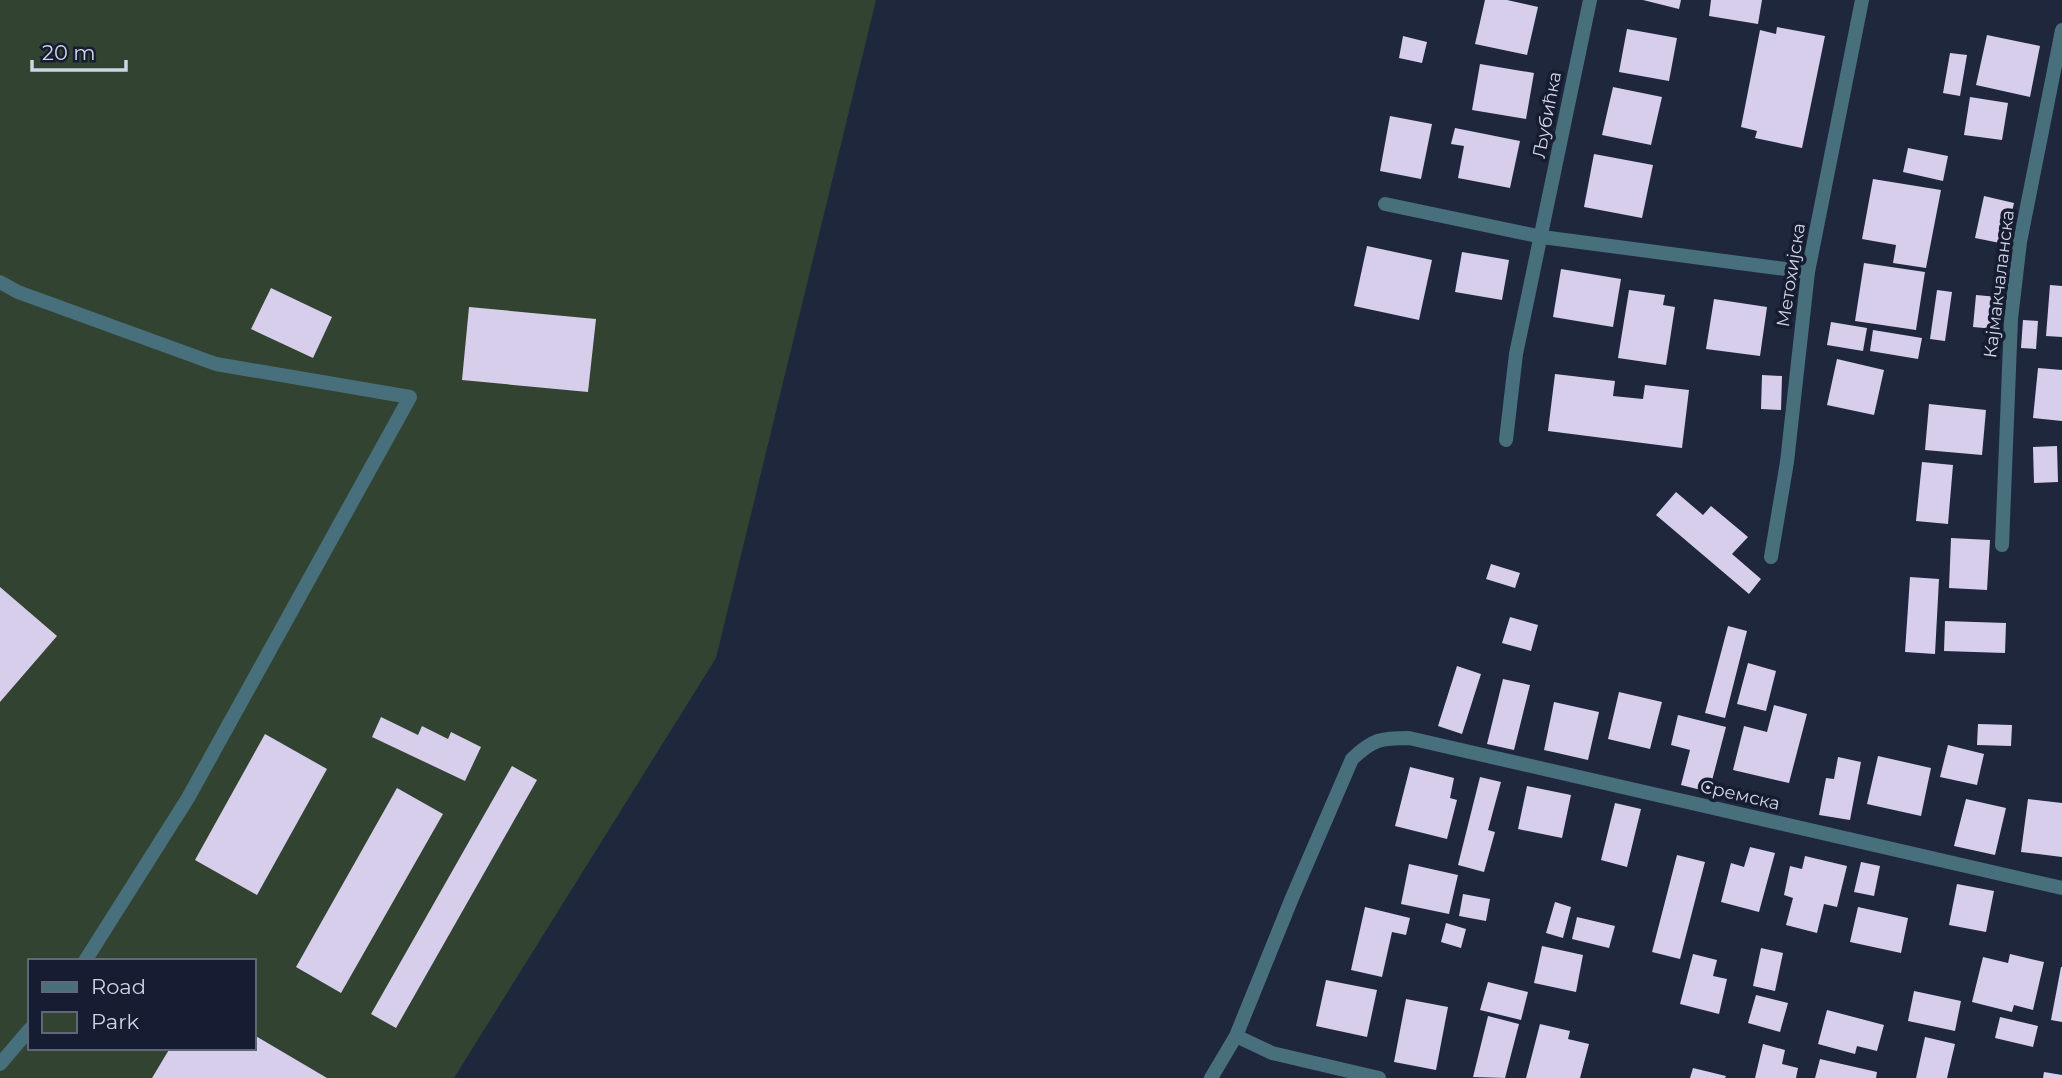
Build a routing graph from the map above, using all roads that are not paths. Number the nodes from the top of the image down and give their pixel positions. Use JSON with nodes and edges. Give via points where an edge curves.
{"nodes":[{"id":1,"x":1590,"y":0,"type":"edge"},
{"id":2,"x":1862,"y":0,"type":"edge"},
{"id":3,"x":2062,"y":30,"type":"edge"},
{"id":4,"x":1385,"y":204,"type":"dead end"},
{"id":5,"x":1542,"y":237,"type":"junction"},
{"id":6,"x":1808,"y":272,"type":"junction"},
{"id":7,"x":0,"y":282,"type":"edge"},
{"id":8,"x":1506,"y":440,"type":"dead end"},
{"id":9,"x":2001,"y":545,"type":"dead end"},
{"id":10,"x":1771,"y":557,"type":"dead end"},
{"id":11,"x":2062,"y":888,"type":"edge"},
{"id":12,"x":86,"y":959,"type":"edge"},
{"id":13,"x":28,"y":1031,"type":"edge"},
{"id":14,"x":1236,"y":1036,"type":"junction"},
{"id":15,"x":0,"y":1064,"type":"edge"},
{"id":16,"x":1211,"y":1078,"type":"edge"},
{"id":17,"x":1380,"y":1078,"type":"edge"}],
"edges":[{"from":1,"to":5,"type":"street","name":"Љубићка"},
{"from":2,"to":6,"type":"street","name":"Метохијска"},
{"from":3,"to":9,"type":"street","name":"Кајмакчаланска","via":[[2020,242],[2011,319]]},
{"from":4,"to":5,"type":"street"},
{"from":5,"to":6,"type":"street"},
{"from":5,"to":8,"type":"street","name":"Љубићка","via":[[1516,354]]},
{"from":6,"to":10,"type":"street","name":"Метохијска","via":[[1787,462]]},
{"from":7,"to":12,"type":"street","via":[[216,364],[410,397],[188,798]]},
{"from":11,"to":14,"type":"street","name":"Сремска","via":[[1409,738],[1381,738],[1352,759]]},
{"from":13,"to":15,"type":"street"},
{"from":14,"to":16,"type":"street","name":"Сремска"},
{"from":14,"to":17,"type":"street","via":[[1272,1053]]}]}
